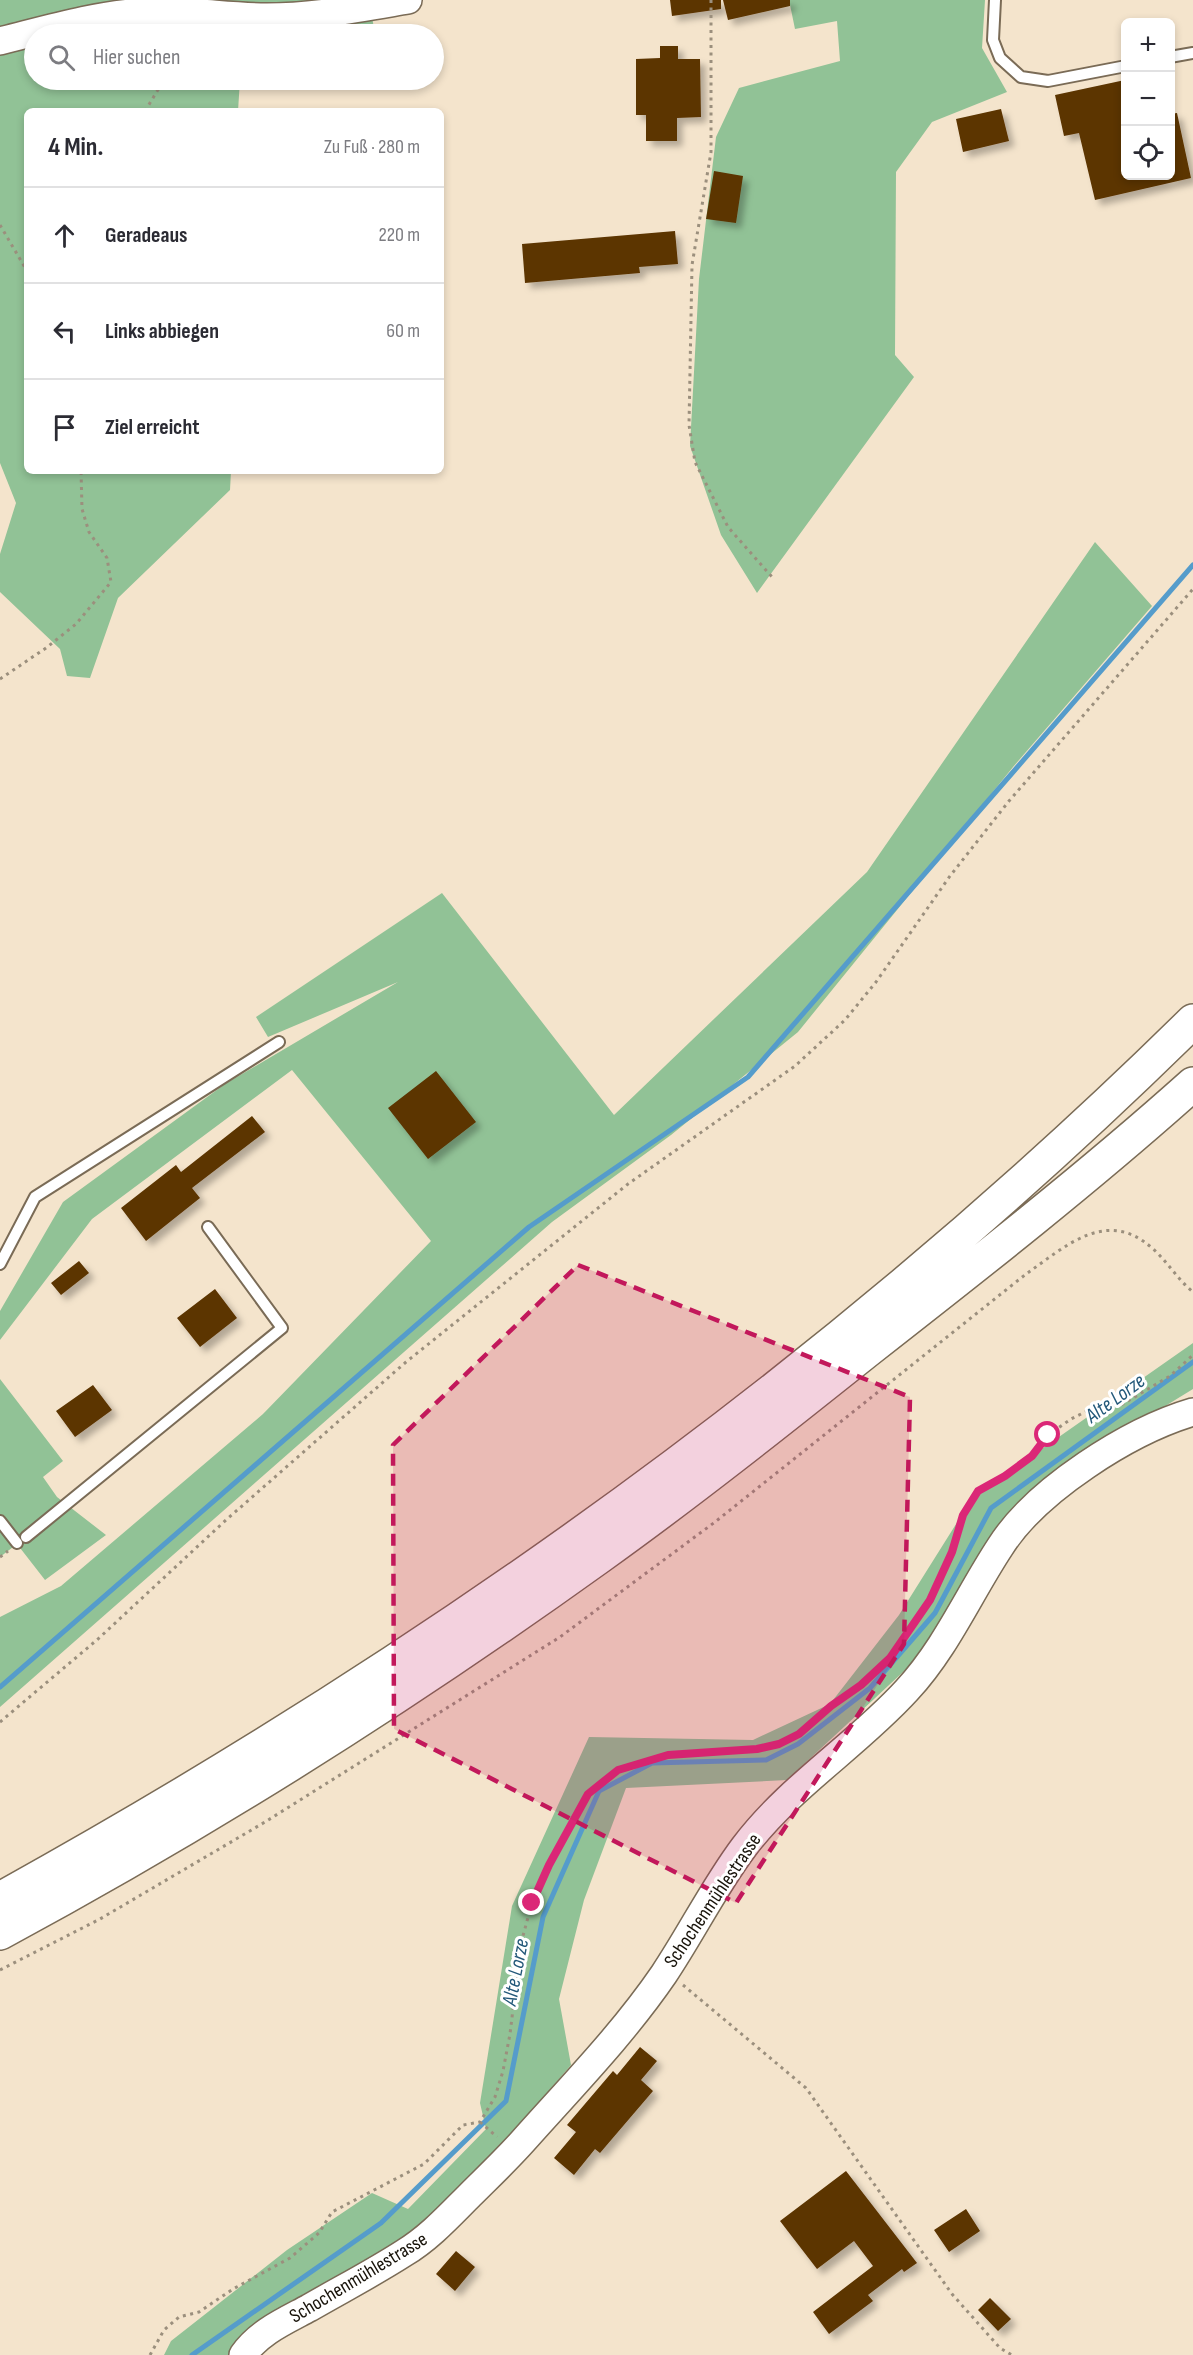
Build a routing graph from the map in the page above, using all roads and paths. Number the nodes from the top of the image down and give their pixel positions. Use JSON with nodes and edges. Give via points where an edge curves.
{"nodes":[{"id":1,"x":408,"y":0,"type":"edge"},
{"id":2,"x":711,"y":0,"type":"edge"},
{"id":3,"x":995,"y":0,"type":"edge"},
{"id":4,"x":67,"y":24,"type":"edge"},
{"id":5,"x":24,"y":35,"type":"edge"},
{"id":6,"x":0,"y":41,"type":"edge"},
{"id":7,"x":1193,"y":52,"type":"edge"},
{"id":8,"x":1175,"y":56,"type":"edge"},
{"id":9,"x":1121,"y":67,"type":"edge"},
{"id":10,"x":158,"y":90,"type":"edge"},
{"id":11,"x":147,"y":108,"type":"edge"},
{"id":12,"x":0,"y":225,"type":"edge"},
{"id":13,"x":24,"y":266,"type":"edge"},
{"id":14,"x":81,"y":474,"type":"edge"},
{"id":15,"x":772,"y":577,"type":"dead end"},
{"id":16,"x":1193,"y":589,"type":"edge"},
{"id":17,"x":0,"y":679,"type":"edge"},
{"id":18,"x":1193,"y":1021,"type":"edge"},
{"id":19,"x":279,"y":1042,"type":"dead end"},
{"id":20,"x":1193,"y":1062,"type":"edge"},
{"id":21,"x":1193,"y":1084,"type":"edge"},
{"id":22,"x":208,"y":1227,"type":"dead end"},
{"id":23,"x":0,"y":1264,"type":"edge"},
{"id":24,"x":1193,"y":1292,"type":"edge"},
{"id":25,"x":867,"y":1351,"type":"junction"},
{"id":26,"x":1193,"y":1355,"type":"edge"},
{"id":27,"x":1193,"y":1412,"type":"edge"},
{"id":28,"x":0,"y":1521,"type":"edge"},
{"id":29,"x":0,"y":1722,"type":"edge"},
{"id":30,"x":0,"y":1899,"type":"edge"},
{"id":31,"x":0,"y":1933,"type":"edge"},
{"id":32,"x":0,"y":1971,"type":"edge"},
{"id":33,"x":663,"y":1975,"type":"junction"},
{"id":34,"x":480,"y":2122,"type":"junction"},
{"id":35,"x":484,"y":2126,"type":"dead end"},
{"id":36,"x":150,"y":2355,"type":"edge"},
{"id":37,"x":243,"y":2355,"type":"edge"},
{"id":38,"x":1012,"y":2355,"type":"edge"}],
"edges":[{"from":1,"to":4,"type":"street","via":[[295,16],[174,12],[118,14]]},
{"from":2,"to":15,"type":"path","via":[[711,152],[692,265],[689,425],[695,462],[728,527]]},
{"from":3,"to":9,"type":"lane","via":[[993,39],[1000,58],[1021,77],[1048,81]]},
{"from":5,"to":6,"type":"street"},
{"from":7,"to":8,"type":"lane"},
{"from":10,"to":11,"type":"path"},
{"from":12,"to":13,"type":"path"},
{"from":14,"to":17,"type":"path","via":[[82,508],[89,532],[107,558],[111,582],[76,624]]},
{"from":16,"to":29,"type":"path","via":[[1009,801],[845,1020],[795,1066],[628,1184],[406,1362]]},
{"from":18,"to":30,"type":"highway","via":[[1074,1134],[939,1253],[630,1500],[475,1609],[312,1716]]},
{"from":19,"to":23,"type":"lane","via":[[35,1197]]},
{"from":20,"to":25,"type":"highway","via":[[1037,1206]]},
{"from":21,"to":25,"type":"highway","via":[[1075,1186]]},
{"from":22,"to":28,"type":"lane","via":[[282,1328],[22,1540]]},
{"from":24,"to":32,"type":"path","via":[[1151,1247],[1125,1232],[1105,1229],[1080,1237],[1026,1274],[715,1522],[560,1637],[234,1840],[100,1919]]},
{"from":25,"to":31,"type":"highway","via":[[666,1508],[417,1683],[209,1815]]},
{"from":26,"to":34,"type":"path","via":[[1170,1376],[1121,1405],[1093,1408],[1071,1419],[1048,1435],[1032,1456],[978,1491],[963,1515],[952,1552],[930,1600],[890,1658],[799,1734],[757,1749],[668,1755],[641,1762],[618,1770],[588,1794],[532,1903],[521,1943],[503,2072],[495,2097]]},
{"from":27,"to":33,"type":"street","name":"Schochenmühlestrasse","via":[[1170,1419],[1118,1447],[1076,1473],[1030,1510],[1001,1544],[953,1628],[908,1689],[792,1794],[744,1847]]},
{"from":33,"to":37,"type":"street","name":"Schochenmühlestrasse","via":[[603,2051],[513,2152],[435,2230],[407,2252],[272,2328]]},
{"from":33,"to":38,"type":"path","via":[[680,1982],[806,2088],[952,2294],[1000,2348]]},
{"from":34,"to":35,"type":"path"},
{"from":34,"to":36,"type":"path","via":[[463,2125],[424,2164],[332,2212],[319,2233],[290,2258],[199,2312],[179,2317],[164,2330]]}]}
